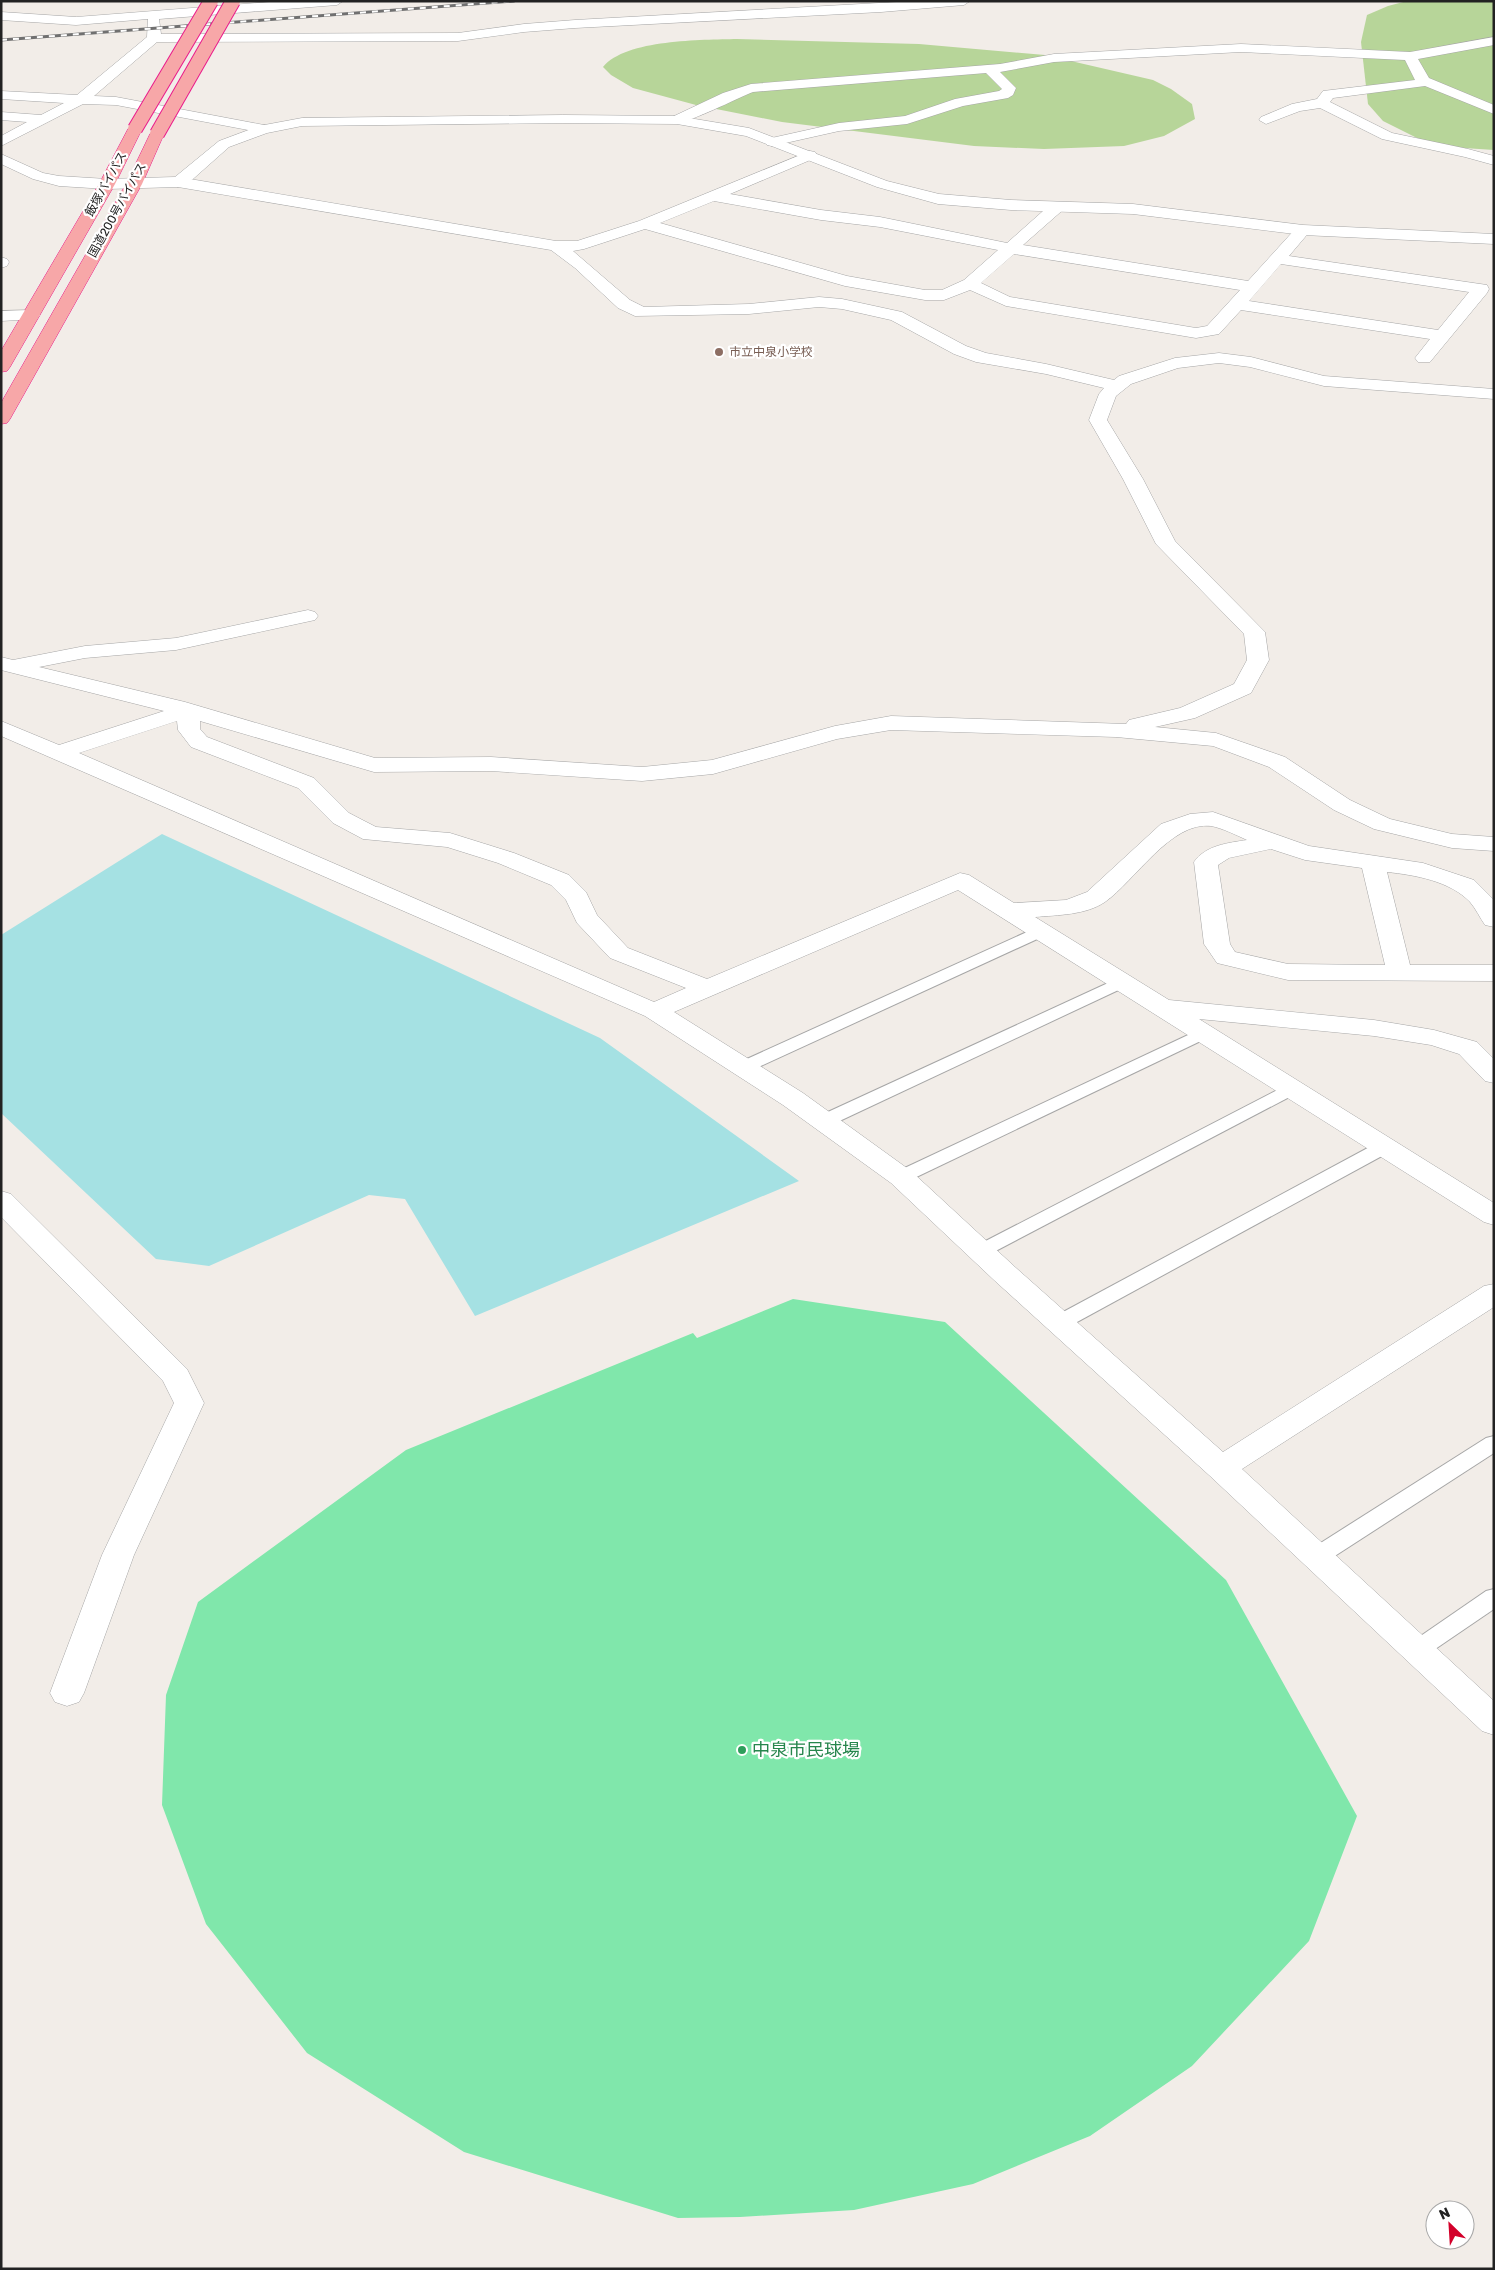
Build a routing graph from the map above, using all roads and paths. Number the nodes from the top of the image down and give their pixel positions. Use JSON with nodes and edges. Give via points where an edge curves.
{"nodes":[{"id":1,"x":161,"y":1,"type":"edge"},
{"id":2,"x":211,"y":1,"type":"edge"},
{"id":3,"x":233,"y":1,"type":"edge"},
{"id":4,"x":337,"y":1,"type":"edge"},
{"id":5,"x":964,"y":1,"type":"edge"},
{"id":6,"x":878,"y":5,"type":"edge"},
{"id":7,"x":155,"y":15,"type":"junction"},
{"id":8,"x":1,"y":16,"type":"edge"},
{"id":9,"x":154,"y":38,"type":"junction"},
{"id":10,"x":1494,"y":41,"type":"edge"},
{"id":11,"x":1410,"y":56,"type":"junction"},
{"id":12,"x":989,"y":69,"type":"junction"},
{"id":13,"x":1424,"y":81,"type":"junction"},
{"id":14,"x":1,"y":95,"type":"edge"},
{"id":15,"x":81,"y":99,"type":"junction"},
{"id":16,"x":1322,"y":103,"type":"junction"},
{"id":17,"x":1494,"y":110,"type":"edge"},
{"id":18,"x":1,"y":116,"type":"edge"},
{"id":19,"x":43,"y":119,"type":"junction"},
{"id":20,"x":677,"y":120,"type":"junction"},
{"id":21,"x":1266,"y":120,"type":"dead end"},
{"id":22,"x":264,"y":129,"type":"junction"},
{"id":23,"x":1,"y":142,"type":"edge"},
{"id":24,"x":772,"y":142,"type":"junction"},
{"id":25,"x":1494,"y":146,"type":"edge"},
{"id":26,"x":1468,"y":152,"type":"junction"},
{"id":27,"x":810,"y":155,"type":"junction"},
{"id":28,"x":1,"y":158,"type":"edge"},
{"id":29,"x":1494,"y":161,"type":"edge"},
{"id":30,"x":178,"y":182,"type":"junction"},
{"id":31,"x":107,"y":184,"type":"junction"},
{"id":32,"x":134,"y":184,"type":"junction"},
{"id":33,"x":714,"y":196,"type":"junction"},
{"id":34,"x":1058,"y":206,"type":"junction"},
{"id":35,"x":645,"y":224,"type":"junction"},
{"id":36,"x":1303,"y":230,"type":"junction"},
{"id":37,"x":1494,"y":238,"type":"edge"},
{"id":38,"x":556,"y":246,"type":"junction"},
{"id":39,"x":1010,"y":248,"type":"junction"},
{"id":40,"x":1278,"y":259,"type":"junction"},
{"id":41,"x":970,"y":284,"type":"junction"},
{"id":42,"x":1252,"y":287,"type":"junction"},
{"id":43,"x":1237,"y":304,"type":"junction"},
{"id":44,"x":31,"y":315,"type":"junction"},
{"id":45,"x":1,"y":316,"type":"edge"},
{"id":46,"x":1443,"y":336,"type":"junction"},
{"id":47,"x":1424,"y":358,"type":"dead end"},
{"id":48,"x":1,"y":367,"type":"edge"},
{"id":49,"x":1118,"y":386,"type":"junction"},
{"id":50,"x":1494,"y":394,"type":"edge"},
{"id":51,"x":1,"y":419,"type":"edge"},
{"id":52,"x":308,"y":616,"type":"dead end"},
{"id":53,"x":7,"y":664,"type":"edge"},
{"id":54,"x":188,"y":710,"type":"junction"},
{"id":55,"x":1,"y":728,"type":"edge"},
{"id":56,"x":1116,"y":730,"type":"junction"},
{"id":57,"x":58,"y":753,"type":"junction"},
{"id":58,"x":1274,"y":841,"type":"junction"},
{"id":59,"x":1494,"y":844,"type":"edge"},
{"id":60,"x":1373,"y":862,"type":"junction"},
{"id":61,"x":1009,"y":911,"type":"junction"},
{"id":62,"x":1494,"y":920,"type":"edge"},
{"id":63,"x":1040,"y":931,"type":"junction"},
{"id":64,"x":1400,"y":972,"type":"junction"},
{"id":65,"x":1494,"y":973,"type":"edge"},
{"id":66,"x":1121,"y":982,"type":"junction"},
{"id":67,"x":708,"y":988,"type":"junction"},
{"id":68,"x":1162,"y":1007,"type":"junction"},
{"id":69,"x":654,"y":1011,"type":"junction"},
{"id":70,"x":1203,"y":1033,"type":"junction"},
{"id":71,"x":744,"y":1067,"type":"junction"},
{"id":72,"x":1494,"y":1075,"type":"edge"},
{"id":73,"x":1291,"y":1088,"type":"junction"},
{"id":74,"x":824,"y":1121,"type":"junction"},
{"id":75,"x":1384,"y":1147,"type":"junction"},
{"id":76,"x":902,"y":1177,"type":"junction"},
{"id":77,"x":1,"y":1200,"type":"edge"},
{"id":78,"x":1494,"y":1216,"type":"edge"},
{"id":79,"x":981,"y":1252,"type":"junction"},
{"id":80,"x":1494,"y":1293,"type":"edge"},
{"id":81,"x":1059,"y":1323,"type":"junction"},
{"id":82,"x":1494,"y":1443,"type":"edge"},
{"id":83,"x":1221,"y":1468,"type":"junction"},
{"id":84,"x":1316,"y":1557,"type":"junction"},
{"id":85,"x":1494,"y":1597,"type":"edge"},
{"id":86,"x":1417,"y":1650,"type":"junction"},
{"id":87,"x":67,"y":1693,"type":"dead end"},
{"id":88,"x":1494,"y":1722,"type":"edge"}],
"edges":[{"from":1,"to":7,"type":"street"},
{"from":2,"to":31,"type":"highway","name":"飯塚バイパス","bridge":true},
{"from":3,"to":32,"type":"highway","name":"国道200号バイパス","bridge":true,"via":[[157,134]]},
{"from":4,"to":7,"type":"street"},
{"from":5,"to":6,"type":"street"},
{"from":6,"to":9,"type":"street","via":[[524,28],[458,38]]},
{"from":7,"to":8,"type":"street","via":[[76,21]]},
{"from":7,"to":9,"type":"street"},
{"from":9,"to":15,"type":"street"},
{"from":10,"to":11,"type":"street"},
{"from":11,"to":12,"type":"street","via":[[1232,48],[1054,58]]},
{"from":11,"to":13,"type":"street"},
{"from":12,"to":20,"type":"street","via":[[751,88]]},
{"from":12,"to":24,"type":"street","via":[[1010,88],[1008,92],[960,102],[907,120],[839,127]]},
{"from":13,"to":16,"type":"street","via":[[1328,94]]},
{"from":13,"to":17,"type":"street"},
{"from":14,"to":15,"type":"street"},
{"from":15,"to":19,"type":"street"},
{"from":15,"to":22,"type":"street","via":[[116,101]]},
{"from":16,"to":21,"type":"street","via":[[1297,107]]},
{"from":16,"to":26,"type":"street","via":[[1386,136]]},
{"from":18,"to":19,"type":"street"},
{"from":19,"to":23,"type":"street"},
{"from":20,"to":22,"type":"street","via":[[325,120]]},
{"from":20,"to":24,"type":"street","via":[[749,132]]},
{"from":22,"to":30,"type":"street","via":[[224,144]]},
{"from":24,"to":27,"type":"street"},
{"from":25,"to":26,"type":"street"},
{"from":26,"to":29,"type":"street"},
{"from":27,"to":33,"type":"street"},
{"from":27,"to":34,"type":"street","via":[[882,184],[938,199]]},
{"from":28,"to":31,"type":"street","via":[[38,176],[59,181]]},
{"from":30,"to":32,"type":"street"},
{"from":30,"to":38,"type":"street"},
{"from":31,"to":32,"type":"street"},
{"from":31,"to":44,"type":"highway","name":"飯塚バイパス"},
{"from":32,"to":51,"type":"highway","name":"国道200号バイパス"},
{"from":33,"to":35,"type":"street"},
{"from":33,"to":39,"type":"street","via":[[880,222]]},
{"from":34,"to":36,"type":"street","via":[[1133,209]]},
{"from":34,"to":39,"type":"street"},
{"from":35,"to":38,"type":"street","via":[[578,246]]},
{"from":35,"to":41,"type":"street","via":[[845,281],[925,295],[944,295]]},
{"from":36,"to":37,"type":"street"},
{"from":36,"to":40,"type":"street"},
{"from":38,"to":49,"type":"street","via":[[624,304],[641,312],[819,302],[842,304],[896,316],[982,358]]},
{"from":39,"to":41,"type":"street"},
{"from":39,"to":42,"type":"street"},
{"from":40,"to":42,"type":"street"},
{"from":40,"to":46,"type":"street","via":[[1481,289]]},
{"from":41,"to":43,"type":"street","via":[[1006,300],[1196,333],[1213,330]]},
{"from":42,"to":43,"type":"street"},
{"from":43,"to":46,"type":"street"},
{"from":44,"to":45,"type":"street"},
{"from":44,"to":48,"type":"highway","name":"飯塚バイパス"},
{"from":46,"to":47,"type":"street"},
{"from":49,"to":50,"type":"street","via":[[1125,380],[1176,363],[1219,358],[1251,362],[1324,381]]},
{"from":49,"to":56,"type":"street","via":[[1108,394],[1098,420],[1133,478],[1166,544],[1254,632],[1258,660],[1243,688],[1187,713]]},
{"from":52,"to":53,"type":"street","via":[[176,644],[85,652]]},
{"from":53,"to":54,"type":"street"},
{"from":54,"to":56,"type":"street","via":[[374,765],[491,764],[642,774],[713,767],[835,733],[891,723]]},
{"from":54,"to":57,"type":"street"},
{"from":54,"to":67,"type":"street","via":[[189,730],[199,742],[306,783],[341,818],[371,834],[450,840],[560,880],[577,897],[586,918],[619,953]]},
{"from":55,"to":57,"type":"street"},
{"from":56,"to":59,"type":"street","via":[[1216,740],[1277,762],[1342,804],[1382,824],[1452,841]]},
{"from":57,"to":69,"type":"street"},
{"from":58,"to":60,"type":"street","via":[[1305,853]]},
{"from":58,"to":61,"type":"street","via":[[1214,820],[1190,821],[1169,829],[1096,898],[1070,907]]},
{"from":58,"to":64,"type":"street","via":[[1221,852],[1206,862],[1217,944],[1226,958],[1288,972]]},
{"from":60,"to":62,"type":"street","via":[[1414,868],[1465,884],[1481,899]]},
{"from":60,"to":64,"type":"street"},
{"from":61,"to":63,"type":"street"},
{"from":61,"to":67,"type":"street","via":[[960,880]]},
{"from":63,"to":66,"type":"street"},
{"from":63,"to":71,"type":"lane"},
{"from":64,"to":65,"type":"street"},
{"from":66,"to":68,"type":"street"},
{"from":66,"to":74,"type":"lane"},
{"from":67,"to":69,"type":"street"},
{"from":68,"to":70,"type":"street"},
{"from":68,"to":72,"type":"street","via":[[1374,1028],[1434,1038],[1468,1048]]},
{"from":69,"to":71,"type":"street"},
{"from":70,"to":73,"type":"street"},
{"from":70,"to":76,"type":"lane"},
{"from":71,"to":74,"type":"street"},
{"from":73,"to":75,"type":"street"},
{"from":73,"to":79,"type":"lane"},
{"from":74,"to":76,"type":"street"},
{"from":75,"to":78,"type":"street"},
{"from":75,"to":81,"type":"lane"},
{"from":76,"to":79,"type":"street"},
{"from":77,"to":87,"type":"street","via":[[176,1376],[189,1402],[118,1555]]},
{"from":79,"to":81,"type":"street"},
{"from":80,"to":83,"type":"street"},
{"from":81,"to":83,"type":"street"},
{"from":82,"to":84,"type":"lane"},
{"from":83,"to":84,"type":"street"},
{"from":84,"to":86,"type":"street"},
{"from":85,"to":86,"type":"lane"},
{"from":86,"to":88,"type":"street"}]}
